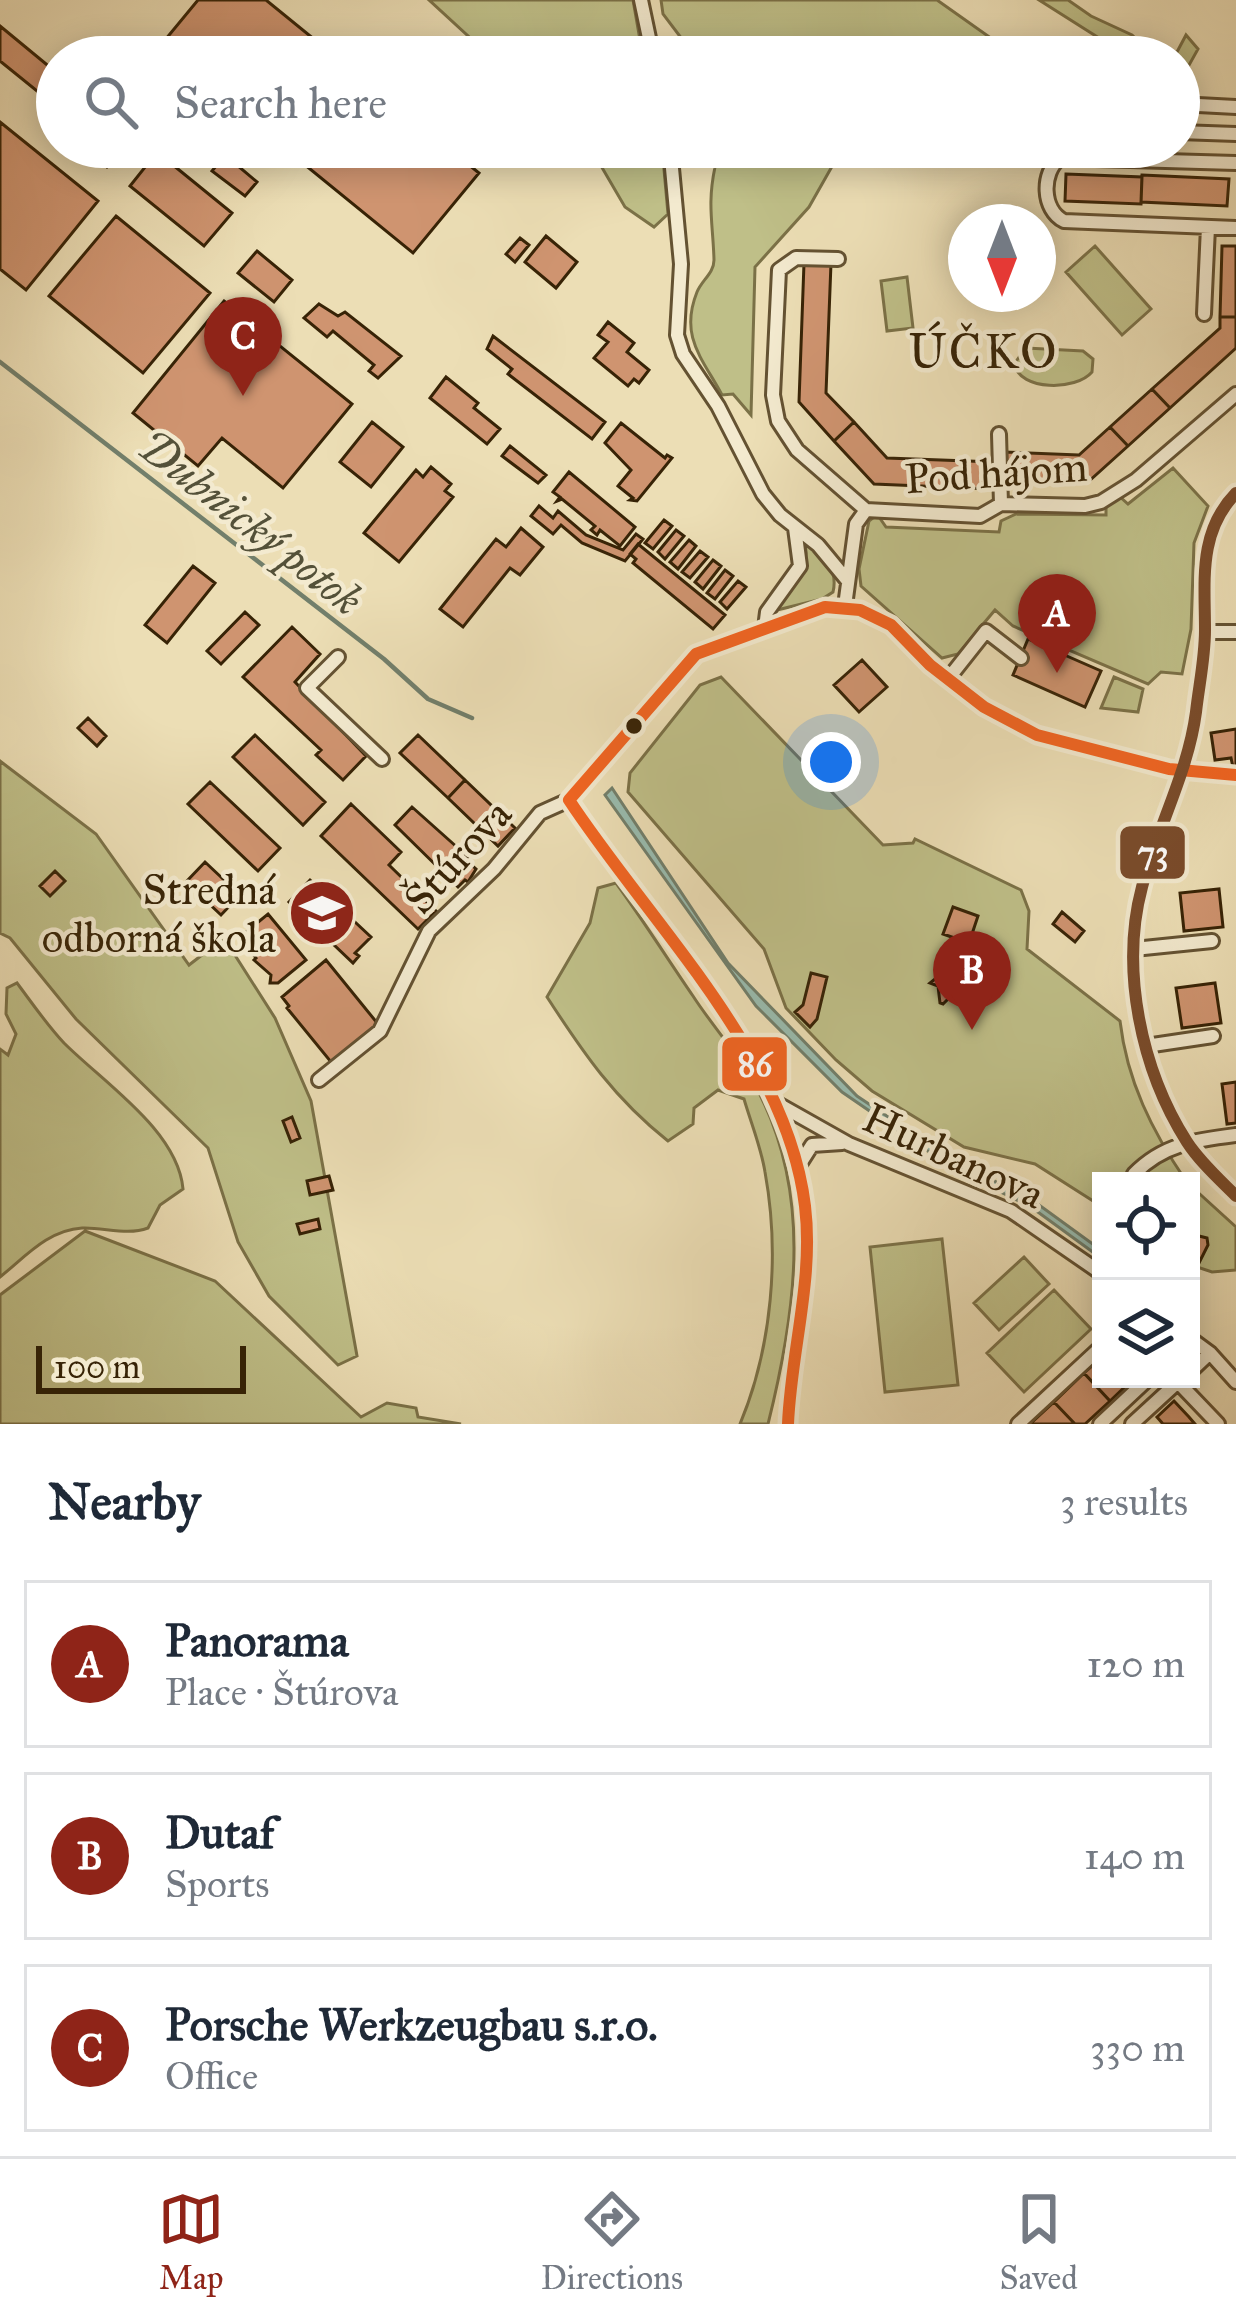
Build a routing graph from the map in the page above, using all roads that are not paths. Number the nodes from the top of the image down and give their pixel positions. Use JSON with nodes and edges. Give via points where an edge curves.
{"nodes":[{"id":1,"x":641,"y":0,"type":"edge"},
{"id":2,"x":649,"y":36,"type":"edge"},
{"id":3,"x":1200,"y":105,"type":"edge"},
{"id":4,"x":1236,"y":107,"type":"edge"},
{"id":5,"x":1200,"y":133,"type":"edge"},
{"id":6,"x":1236,"y":134,"type":"edge"},
{"id":7,"x":1200,"y":162,"type":"edge"},
{"id":8,"x":1236,"y":164,"type":"edge"},
{"id":9,"x":672,"y":168,"type":"edge"},
{"id":10,"x":1050,"y":168,"type":"edge"},
{"id":11,"x":1208,"y":227,"type":"junction"},
{"id":12,"x":1236,"y":228,"type":"edge"},
{"id":13,"x":838,"y":259,"type":"dead end"},
{"id":14,"x":1204,"y":314,"type":"dead end"},
{"id":15,"x":1236,"y":394,"type":"edge"},
{"id":16,"x":999,"y":434,"type":"dead end"},
{"id":17,"x":1236,"y":493,"type":"edge"},
{"id":18,"x":1001,"y":504,"type":"junction"},
{"id":19,"x":866,"y":510,"type":"junction"},
{"id":20,"x":794,"y":527,"type":"junction"},
{"id":21,"x":847,"y":580,"type":"junction"},
{"id":22,"x":845,"y":606,"type":"junction"},
{"id":23,"x":765,"y":628,"type":"junction"},
{"id":24,"x":1205,"y":632,"type":"junction"},
{"id":25,"x":1236,"y":632,"type":"edge"},
{"id":26,"x":338,"y":657,"type":"dead end"},
{"id":27,"x":1021,"y":658,"type":"dead end"},
{"id":28,"x":948,"y":679,"type":"junction"},
{"id":29,"x":382,"y":759,"type":"dead end"},
{"id":30,"x":1182,"y":770,"type":"junction"},
{"id":31,"x":1236,"y":776,"type":"edge"},
{"id":32,"x":569,"y":800,"type":"junction"},
{"id":33,"x":1212,"y":941,"type":"dead end"},
{"id":34,"x":1133,"y":950,"type":"junction"},
{"id":35,"x":1213,"y":1036,"type":"dead end"},
{"id":36,"x":1146,"y":1046,"type":"junction"},
{"id":37,"x":319,"y":1079,"type":"dead end"},
{"id":38,"x":776,"y":1103,"type":"junction"},
{"id":39,"x":1236,"y":1135,"type":"edge"},
{"id":40,"x":1186,"y":1141,"type":"junction"},
{"id":41,"x":849,"y":1144,"type":"junction"},
{"id":42,"x":799,"y":1172,"type":"junction"},
{"id":43,"x":1136,"y":1172,"type":"edge"},
{"id":44,"x":1236,"y":1196,"type":"edge"},
{"id":45,"x":1092,"y":1267,"type":"edge"},
{"id":46,"x":1200,"y":1346,"type":"edge"},
{"id":47,"x":1210,"y":1353,"type":"junction"},
{"id":48,"x":1092,"y":1355,"type":"edge"},
{"id":49,"x":1200,"y":1362,"type":"edge"},
{"id":50,"x":1236,"y":1382,"type":"edge"},
{"id":51,"x":1138,"y":1388,"type":"edge"},
{"id":52,"x":1170,"y":1388,"type":"edge"},
{"id":53,"x":1185,"y":1388,"type":"edge"},
{"id":54,"x":788,"y":1424,"type":"edge"},
{"id":55,"x":1018,"y":1424,"type":"edge"},
{"id":56,"x":1100,"y":1424,"type":"edge"},
{"id":57,"x":1132,"y":1424,"type":"edge"},
{"id":58,"x":1218,"y":1424,"type":"edge"}],
"edges":[{"from":1,"to":2,"type":"street"},
{"from":3,"to":4,"type":"street"},
{"from":5,"to":6,"type":"street"},
{"from":7,"to":8,"type":"street"},
{"from":9,"to":20,"type":"street","via":[[682,354],[763,494]]},
{"from":10,"to":11,"type":"street","via":[[1048,205],[1057,218]]},
{"from":11,"to":12,"type":"street"},
{"from":11,"to":14,"type":"street"},
{"from":13,"to":19,"type":"street","name":"Pod hájom","via":[[796,258],[779,270],[773,395],[797,450]]},
{"from":15,"to":18,"type":"street","name":"Pod hájom","via":[[1101,502]]},
{"from":16,"to":18,"type":"street"},
{"from":17,"to":24,"type":"street","via":[[1208,542]]},
{"from":18,"to":19,"type":"street","name":"Pod hájom","via":[[980,516]]},
{"from":19,"to":21,"type":"street","name":"Pod hájom"},
{"from":20,"to":21,"type":"street"},
{"from":20,"to":23,"type":"street","via":[[800,566],[767,612]]},
{"from":21,"to":22,"type":"street","name":"Pod hájom"},
{"from":22,"to":23,"type":"street","name":"Štúrova"},
{"from":22,"to":28,"type":"street","via":[[891,625]]},
{"from":23,"to":32,"type":"street","name":"Štúrova","via":[[696,654]]},
{"from":24,"to":25,"type":"street"},
{"from":24,"to":30,"type":"street"},
{"from":26,"to":29,"type":"street","via":[[307,688]]},
{"from":27,"to":28,"type":"street","via":[[986,631]]},
{"from":28,"to":30,"type":"street","via":[[1037,735]]},
{"from":30,"to":31,"type":"street"},
{"from":30,"to":34,"type":"street","via":[[1142,886]]},
{"from":32,"to":37,"type":"street","name":"Štúrova","via":[[540,813],[429,931],[380,1031]]},
{"from":32,"to":38,"type":"street","name":"Štúrova","via":[[700,979]]},
{"from":33,"to":34,"type":"street"},
{"from":34,"to":36,"type":"street"},
{"from":35,"to":36,"type":"street"},
{"from":36,"to":40,"type":"street"},
{"from":38,"to":41,"type":"street","name":"Hurbanova"},
{"from":38,"to":42,"type":"street","name":"Štúrova"},
{"from":39,"to":40,"type":"street"},
{"from":40,"to":43,"type":"street","via":[[1153,1154]]},
{"from":40,"to":44,"type":"street"},
{"from":41,"to":42,"type":"street","via":[[812,1145]]},
{"from":41,"to":45,"type":"street","name":"Hurbanova","via":[[1011,1211]]},
{"from":42,"to":54,"type":"street","name":"Štúrova","via":[[805,1273]]},
{"from":46,"to":47,"type":"street"},
{"from":47,"to":49,"type":"street"},
{"from":47,"to":50,"type":"street"},
{"from":48,"to":55,"type":"street"},
{"from":51,"to":56,"type":"street"},
{"from":52,"to":57,"type":"street"},
{"from":53,"to":58,"type":"street"}]}
